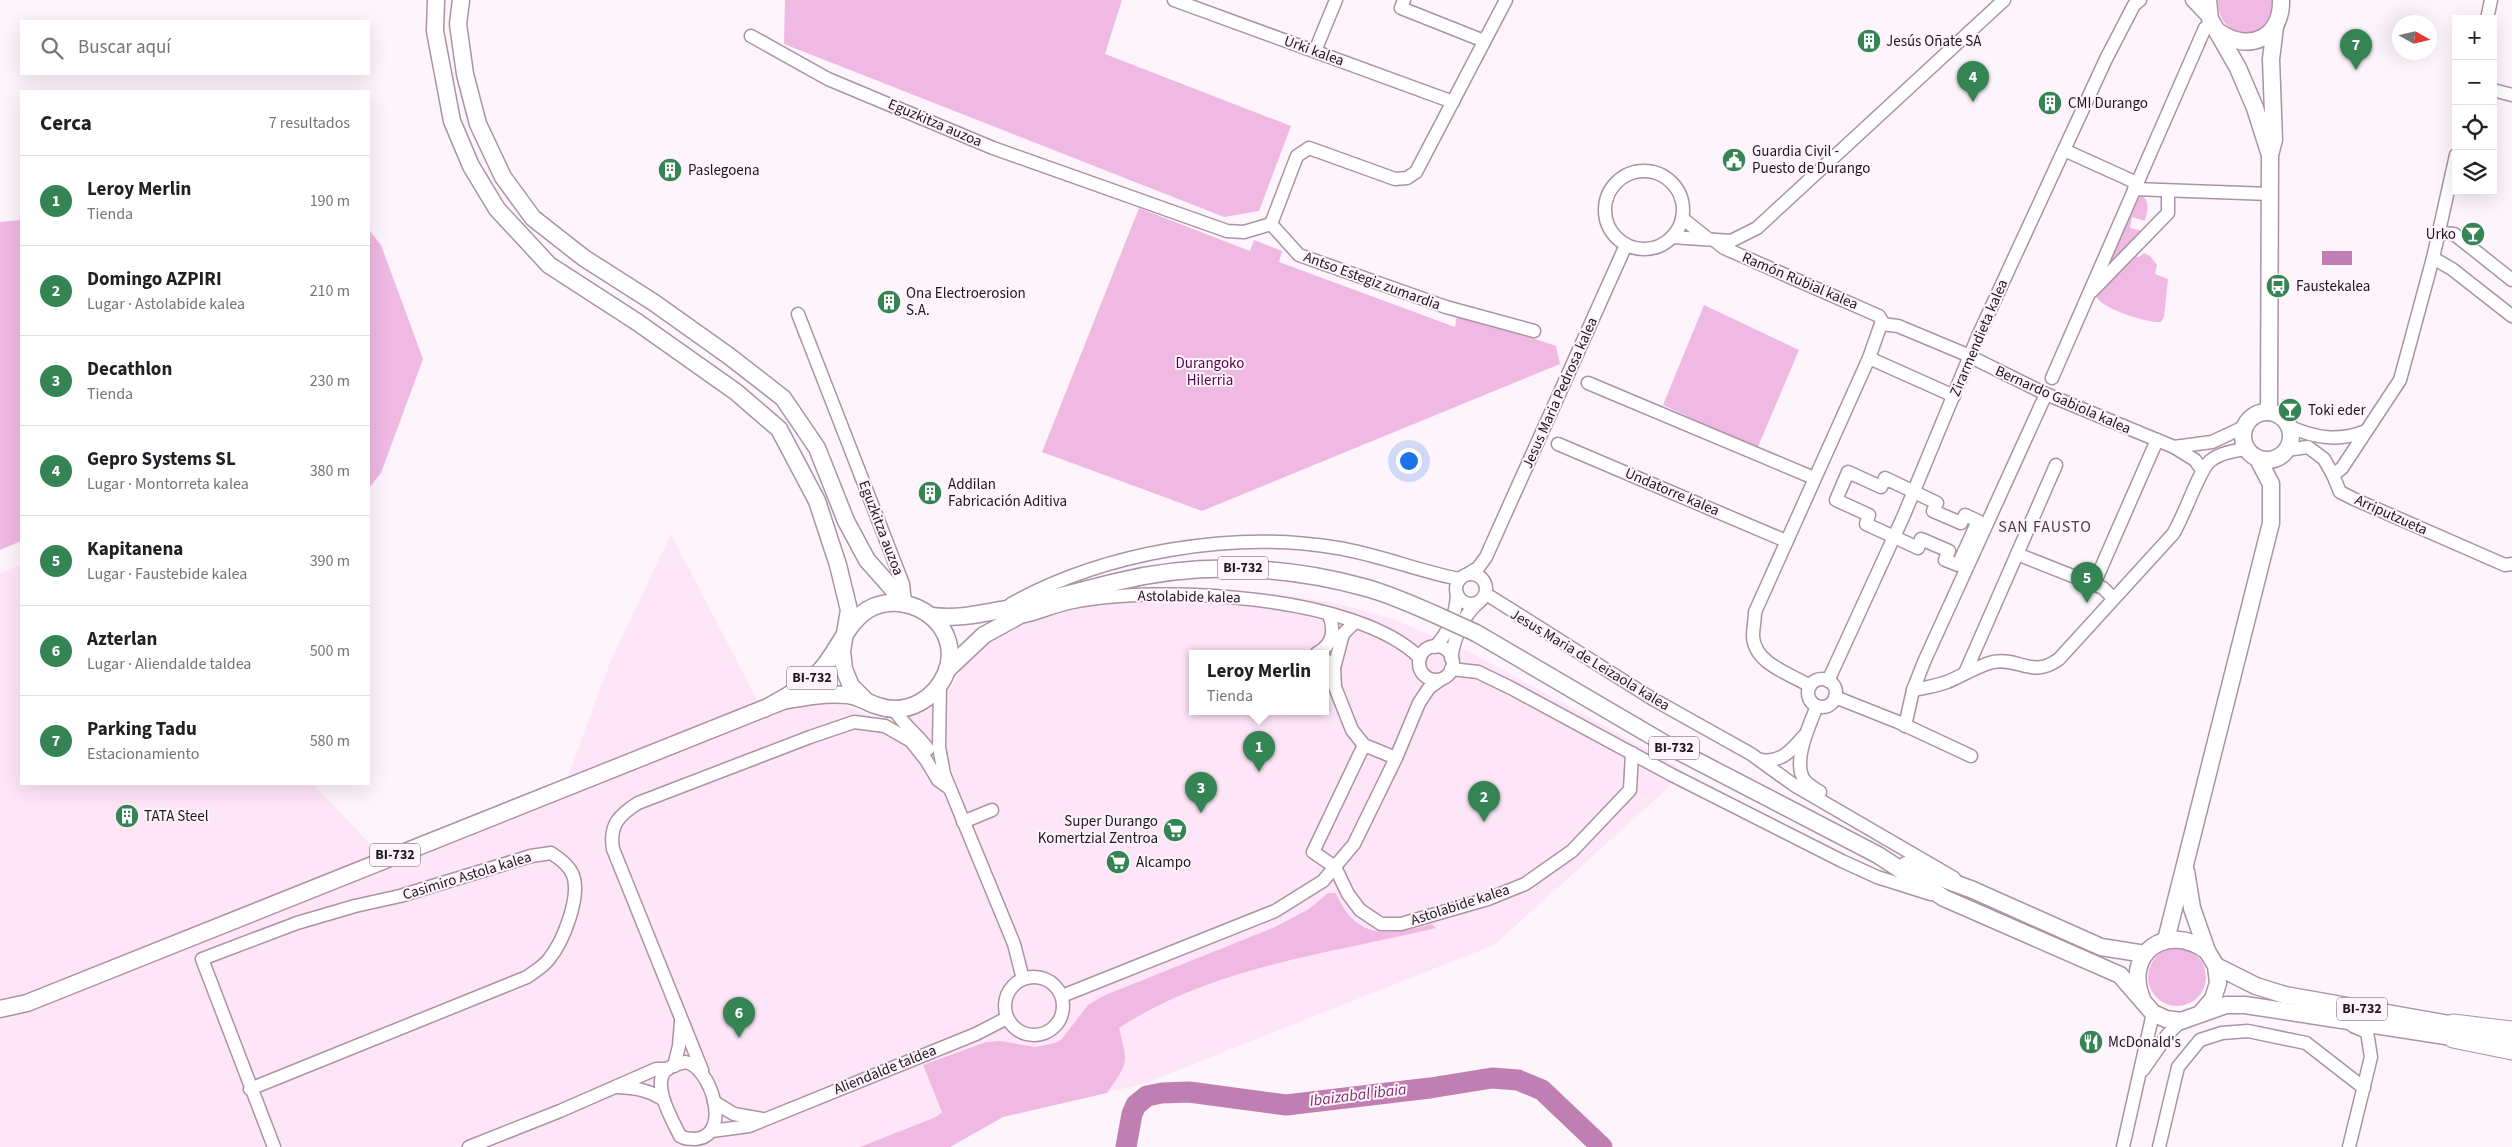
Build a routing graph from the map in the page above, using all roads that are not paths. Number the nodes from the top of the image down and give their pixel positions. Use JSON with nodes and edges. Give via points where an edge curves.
{"nodes":[{"id":1,"x":436,"y":0,"type":"edge"},
{"id":2,"x":461,"y":0,"type":"edge"},
{"id":3,"x":1174,"y":0,"type":"edge"},
{"id":4,"x":1336,"y":0,"type":"edge"},
{"id":5,"x":1404,"y":0,"type":"edge"},
{"id":6,"x":1506,"y":0,"type":"edge"},
{"id":7,"x":2004,"y":0,"type":"edge"},
{"id":8,"x":2140,"y":0,"type":"edge"},
{"id":9,"x":2192,"y":0,"type":"edge"},
{"id":10,"x":2208,"y":0,"type":"edge"},
{"id":11,"x":2491,"y":0,"type":"edge"},
{"id":12,"x":2283,"y":3,"type":"edge"},
{"id":13,"x":2488,"y":15,"type":"edge"},
{"id":14,"x":2211,"y":26,"type":"junction"},
{"id":15,"x":2275,"y":27,"type":"junction"},
{"id":16,"x":751,"y":36,"type":"dead end"},
{"id":17,"x":1484,"y":40,"type":"junction"},
{"id":18,"x":1315,"y":51,"type":"junction"},
{"id":19,"x":2497,"y":91,"type":"edge"},
{"id":20,"x":2512,"y":95,"type":"edge"},
{"id":21,"x":1453,"y":102,"type":"junction"},
{"id":22,"x":2064,"y":150,"type":"junction"},
{"id":23,"x":2270,"y":155,"type":"junction"},
{"id":24,"x":2452,"y":173,"type":"edge"},
{"id":25,"x":2135,"y":186,"type":"junction"},
{"id":26,"x":2168,"y":191,"type":"junction"},
{"id":27,"x":2270,"y":194,"type":"junction"},
{"id":28,"x":1682,"y":218,"type":"junction"},
{"id":29,"x":1271,"y":224,"type":"junction"},
{"id":30,"x":1672,"y":237,"type":"junction"},
{"id":31,"x":2438,"y":237,"type":"junction"},
{"id":32,"x":1711,"y":239,"type":"junction"},
{"id":33,"x":1626,"y":245,"type":"junction"},
{"id":34,"x":2433,"y":258,"type":"junction"},
{"id":35,"x":2512,"y":280,"type":"edge"},
{"id":36,"x":2087,"y":296,"type":"junction"},
{"id":37,"x":798,"y":314,"type":"dead end"},
{"id":38,"x":2512,"y":316,"type":"edge"},
{"id":39,"x":1881,"y":326,"type":"junction"},
{"id":40,"x":1534,"y":331,"type":"dead end"},
{"id":41,"x":1869,"y":358,"type":"junction"},
{"id":42,"x":1970,"y":358,"type":"junction"},
{"id":43,"x":2052,"y":378,"type":"dead end"},
{"id":44,"x":1588,"y":383,"type":"dead end"},
{"id":45,"x":2046,"y":394,"type":"junction"},
{"id":46,"x":1954,"y":396,"type":"junction"},
{"id":47,"x":2269,"y":412,"type":"junction"},
{"id":48,"x":2288,"y":426,"type":"junction"},
{"id":49,"x":2244,"y":427,"type":"junction"},
{"id":50,"x":2366,"y":430,"type":"junction"},
{"id":51,"x":2156,"y":440,"type":"junction"},
{"id":52,"x":1558,"y":444,"type":"dead end"},
{"id":53,"x":2174,"y":447,"type":"junction"},
{"id":54,"x":2284,"y":453,"type":"junction"},
{"id":55,"x":2252,"y":454,"type":"junction"},
{"id":56,"x":2056,"y":465,"type":"dead end"},
{"id":57,"x":2202,"y":470,"type":"junction"},
{"id":58,"x":2333,"y":475,"type":"junction"},
{"id":59,"x":1814,"y":478,"type":"junction"},
{"id":60,"x":2271,"y":484,"type":"junction"},
{"id":61,"x":1914,"y":492,"type":"junction"},
{"id":62,"x":1894,"y":537,"type":"junction"},
{"id":63,"x":1493,"y":540,"type":"junction"},
{"id":64,"x":1786,"y":541,"type":"junction"},
{"id":65,"x":2017,"y":554,"type":"junction"},
{"id":66,"x":2512,"y":564,"type":"edge"},
{"id":67,"x":1464,"y":577,"type":"junction"},
{"id":68,"x":2094,"y":584,"type":"junction"},
{"id":69,"x":1483,"y":593,"type":"junction"},
{"id":70,"x":1457,"y":594,"type":"junction"},
{"id":71,"x":2113,"y":598,"type":"junction"},
{"id":72,"x":905,"y":603,"type":"junction"},
{"id":73,"x":1005,"y":615,"type":"junction"},
{"id":74,"x":1329,"y":615,"type":"junction"},
{"id":75,"x":931,"y":616,"type":"junction"},
{"id":76,"x":1354,"y":622,"type":"junction"},
{"id":77,"x":847,"y":633,"type":"junction"},
{"id":78,"x":1434,"y":647,"type":"junction"},
{"id":79,"x":1323,"y":650,"type":"edge"},
{"id":80,"x":1329,"y":663,"type":"edge"},
{"id":81,"x":1420,"y":663,"type":"junction"},
{"id":82,"x":1451,"y":663,"type":"junction"},
{"id":83,"x":947,"y":670,"type":"junction"},
{"id":84,"x":1965,"y":673,"type":"junction"},
{"id":85,"x":1440,"y":680,"type":"junction"},
{"id":86,"x":1828,"y":681,"type":"junction"},
{"id":87,"x":940,"y":685,"type":"junction"},
{"id":88,"x":1810,"y":686,"type":"junction"},
{"id":89,"x":1330,"y":688,"type":"edge"},
{"id":90,"x":1913,"y":690,"type":"junction"},
{"id":91,"x":1835,"y":697,"type":"junction"},
{"id":92,"x":864,"y":699,"type":"junction"},
{"id":93,"x":1419,"y":703,"type":"junction"},
{"id":94,"x":1817,"y":706,"type":"junction"},
{"id":95,"x":764,"y":709,"type":"junction"},
{"id":96,"x":894,"y":709,"type":"junction"},
{"id":97,"x":1905,"y":726,"type":"junction"},
{"id":98,"x":1804,"y":736,"type":"junction"},
{"id":99,"x":1364,"y":745,"type":"junction"},
{"id":100,"x":1632,"y":753,"type":"junction"},
{"id":101,"x":1972,"y":756,"type":"dead end"},
{"id":102,"x":1396,"y":758,"type":"junction"},
{"id":103,"x":1760,"y":760,"type":"junction"},
{"id":104,"x":944,"y":774,"type":"junction"},
{"id":105,"x":949,"y":788,"type":"junction"},
{"id":106,"x":992,"y":810,"type":"dead end"},
{"id":107,"x":963,"y":822,"type":"junction"},
{"id":108,"x":1860,"y":822,"type":"junction"},
{"id":109,"x":1878,"y":855,"type":"junction"},
{"id":110,"x":1336,"y":868,"type":"junction"},
{"id":111,"x":2185,"y":869,"type":"junction"},
{"id":112,"x":1973,"y":890,"type":"junction"},
{"id":113,"x":1944,"y":898,"type":"junction"},
{"id":114,"x":2166,"y":940,"type":"junction"},
{"id":115,"x":2207,"y":951,"type":"junction"},
{"id":116,"x":2145,"y":954,"type":"junction"},
{"id":117,"x":2216,"y":966,"type":"junction"},
{"id":118,"x":1023,"y":979,"type":"junction"},
{"id":119,"x":1062,"y":996,"type":"junction"},
{"id":120,"x":27,"y":1003,"type":"junction"},
{"id":121,"x":2148,"y":1008,"type":"junction"},
{"id":122,"x":0,"y":1009,"type":"edge"},
{"id":123,"x":2202,"y":1012,"type":"junction"},
{"id":124,"x":680,"y":1018,"type":"junction"},
{"id":125,"x":1007,"y":1018,"type":"junction"},
{"id":126,"x":2334,"y":1019,"type":"junction"},
{"id":127,"x":0,"y":1021,"type":"edge"},
{"id":128,"x":2181,"y":1021,"type":"junction"},
{"id":129,"x":2453,"y":1031,"type":"junction"},
{"id":130,"x":2512,"y":1031,"type":"edge"},
{"id":131,"x":2512,"y":1036,"type":"edge"},
{"id":132,"x":2512,"y":1045,"type":"edge"},
{"id":133,"x":2512,"y":1050,"type":"edge"},
{"id":134,"x":671,"y":1067,"type":"junction"},
{"id":135,"x":702,"y":1070,"type":"junction"},
{"id":136,"x":2139,"y":1076,"type":"junction"},
{"id":137,"x":616,"y":1087,"type":"junction"},
{"id":138,"x":2364,"y":1088,"type":"junction"},
{"id":139,"x":250,"y":1089,"type":"junction"},
{"id":140,"x":664,"y":1099,"type":"junction"},
{"id":141,"x":714,"y":1102,"type":"junction"},
{"id":142,"x":762,"y":1119,"type":"junction"},
{"id":143,"x":712,"y":1131,"type":"junction"},
{"id":144,"x":274,"y":1147,"type":"edge"},
{"id":145,"x":470,"y":1147,"type":"edge"},
{"id":146,"x":2123,"y":1147,"type":"edge"},
{"id":147,"x":2159,"y":1147,"type":"edge"},
{"id":148,"x":2349,"y":1147,"type":"edge"}],
"edges":[{"from":1,"to":77,"type":"main road","via":[[435,31],[452,121],[471,166],[497,209],[549,265],[736,392],[779,429],[817,501],[849,610]]},
{"from":2,"to":72,"type":"main road","via":[[458,24],[464,74],[478,124],[513,191],[533,218],[577,252],[729,356],[783,398],[817,448],[846,521],[868,560]]},
{"from":3,"to":18,"type":"street","name":"Urki kalea"},
{"from":4,"to":18,"type":"street"},
{"from":5,"to":17,"type":"street","via":[[1401,8]]},
{"from":6,"to":17,"type":"street"},
{"from":7,"to":32,"type":"street","via":[[1767,221],[1738,239]]},
{"from":8,"to":22,"type":"street","name":"Zirarmendieta kalea","via":[[2134,5],[2106,59]]},
{"from":9,"to":14,"type":"street"},
{"from":10,"to":14,"type":"main road"},
{"from":11,"to":13,"type":"street"},
{"from":12,"to":15,"type":"main road"},
{"from":14,"to":15,"type":"main road","via":[[2229,39],[2242,42],[2266,36]]},
{"from":14,"to":23,"type":"main road","via":[[2238,68],[2256,108]]},
{"from":14,"to":25,"type":"street"},
{"from":15,"to":23,"type":"main road","via":[[2271,59],[2274,140]]},
{"from":16,"to":29,"type":"street","name":"Eguzkitza auzoa","via":[[828,78],[993,148],[1227,230],[1244,232]]},
{"from":17,"to":21,"type":"street"},
{"from":18,"to":21,"type":"street","name":"Urki kalea"},
{"from":19,"to":20,"type":"street"},
{"from":21,"to":29,"type":"street","via":[[1416,172],[1407,178],[1395,179],[1309,148],[1297,156]]},
{"from":22,"to":25,"type":"street"},
{"from":22,"to":42,"type":"street","name":"Zirarmendieta kalea"},
{"from":23,"to":27,"type":"main road"},
{"from":24,"to":31,"type":"street"},
{"from":25,"to":26,"type":"street"},
{"from":25,"to":36,"type":"street"},
{"from":26,"to":27,"type":"street"},
{"from":26,"to":36,"type":"street","via":[[2168,213]]},
{"from":27,"to":47,"type":"main road"},
{"from":28,"to":30,"type":"street"},
{"from":28,"to":32,"type":"street","name":"Ramón Rubial kalea"},
{"from":28,"to":33,"type":"street","via":[[1679,194],[1662,176],[1651,172],[1627,176],[1617,182],[1606,204],[1609,228]]},
{"from":29,"to":40,"type":"street","name":"Antso Estegiz zumardia","via":[[1299,255],[1446,307]]},
{"from":30,"to":32,"type":"street"},
{"from":30,"to":33,"type":"street","via":[[1650,249]]},
{"from":31,"to":34,"type":"street"},
{"from":31,"to":35,"type":"street","via":[[2443,233],[2454,234]]},
{"from":32,"to":39,"type":"street","name":"Ramón Rubial kalea","via":[[1724,248],[1869,310],[1879,316]]},
{"from":33,"to":63,"type":"street","name":"Jesus Maria Pedrosa kalea"},
{"from":34,"to":38,"type":"street"},
{"from":34,"to":50,"type":"street","via":[[2400,380]]},
{"from":36,"to":43,"type":"street"},
{"from":37,"to":72,"type":"street","name":"Eguzkitza auzoa","via":[[902,584]]},
{"from":39,"to":41,"type":"street"},
{"from":39,"to":42,"type":"street","via":[[1898,326]]},
{"from":41,"to":46,"type":"street"},
{"from":41,"to":59,"type":"street"},
{"from":42,"to":45,"type":"street","name":"Bernardo Gabiola kalea"},
{"from":42,"to":46,"type":"street","name":"Zirarmendieta kalea"},
{"from":44,"to":59,"type":"street"},
{"from":45,"to":51,"type":"street","name":"Bernardo Gabiola kalea"},
{"from":45,"to":90,"type":"street"},
{"from":46,"to":61,"type":"street","name":"Zirarmendieta kalea"},
{"from":47,"to":48,"type":"main road","via":[[2284,419]]},
{"from":47,"to":49,"type":"main road","via":[[2254,416]]},
{"from":48,"to":50,"type":"street","via":[[2307,434],[2332,438]]},
{"from":48,"to":54,"type":"main road","via":[[2291,434]]},
{"from":49,"to":53,"type":"street","via":[[2212,442]]},
{"from":49,"to":55,"type":"main road","via":[[2242,434]]},
{"from":50,"to":58,"type":"street","via":[[2342,468]]},
{"from":51,"to":53,"type":"street","name":"Bernardo Gabiola kalea"},
{"from":51,"to":68,"type":"street"},
{"from":52,"to":64,"type":"street","name":"Undatorre kalea"},
{"from":53,"to":57,"type":"street","name":"Bernardo Gabiola kalea","via":[[2195,460]]},
{"from":54,"to":55,"type":"main road","via":[[2273,460]]},
{"from":54,"to":58,"type":"street","name":"Arriputzueta","via":[[2308,447],[2324,458]]},
{"from":54,"to":60,"type":"main road"},
{"from":55,"to":57,"type":"street","via":[[2219,456]]},
{"from":55,"to":60,"type":"main road"},
{"from":56,"to":65,"type":"street"},
{"from":57,"to":71,"type":"street","via":[[2173,534]]},
{"from":58,"to":66,"type":"street","name":"Arriputzueta","via":[[2340,492],[2354,499],[2505,564]]},
{"from":59,"to":64,"type":"street"},
{"from":60,"to":111,"type":"main road","via":[[2272,523]]},
{"from":61,"to":62,"type":"street","name":"Zirarmendieta kalea"},
{"from":61,"to":62,"type":"street","via":[[1886,478],[1881,487],[1848,472],[1836,500],[1870,516],[1866,524]]},
{"from":61,"to":62,"type":"street","via":[[1937,503],[1933,511],[1961,523],[1965,515],[1978,521],[1958,565],[1945,560],[1949,551],[1921,539],[1918,548]]},
{"from":62,"to":86,"type":"street","name":"Zirarmendieta kalea"},
{"from":63,"to":67,"type":"street","via":[[1483,562]]},
{"from":63,"to":69,"type":"street","via":[[1486,559]]},
{"from":64,"to":88,"type":"street","via":[[1756,612],[1753,638],[1758,652],[1773,667]]},
{"from":65,"to":68,"type":"street"},
{"from":65,"to":84,"type":"street"},
{"from":67,"to":69,"type":"street","via":[[1478,575]]},
{"from":67,"to":70,"type":"street"},
{"from":67,"to":73,"type":"street","via":[[1337,548],[1279,542],[1237,542],[1173,549],[1130,559],[1033,592]]},
{"from":68,"to":71,"type":"street"},
{"from":69,"to":70,"type":"street","via":[[1468,604]]},
{"from":69,"to":82,"type":"street","via":[[1468,612],[1454,641]]},
{"from":69,"to":103,"type":"street","name":"Jesus Maria de Leizaola kalea","via":[[1651,698]]},
{"from":70,"to":78,"type":"street","via":[[1456,609],[1447,631]]},
{"from":71,"to":84,"type":"street","via":[[2059,659],[2048,667],[2037,669],[1993,662]]},
{"from":72,"to":75,"type":"main road","number":"BI-732","via":[[919,607]]},
{"from":72,"to":77,"type":"main road","number":"BI-732","via":[[887,602],[871,608]]},
{"from":73,"to":74,"type":"street","name":"Astolabide kalea","via":[[1072,602],[1184,594],[1246,598]]},
{"from":73,"to":75,"type":"main road","number":"BI-732"},
{"from":73,"to":83,"type":"main road","number":"BI-732"},
{"from":73,"to":109,"type":"main road","number":"BI-732","bridge":true,"via":[[1117,582],[1174,571],[1243,568],[1312,575],[1364,587],[1476,633],[1681,752]]},
{"from":74,"to":76,"type":"street","name":"Astolabide kalea"},
{"from":74,"to":79,"type":"street","via":[[1334,633]]},
{"from":75,"to":83,"type":"main road","number":"BI-732","via":[[947,641]]},
{"from":76,"to":80,"type":"street","via":[[1343,634]]},
{"from":76,"to":81,"type":"street","name":"Astolabide kalea","via":[[1391,635]]},
{"from":77,"to":92,"type":"main road","number":"BI-732","via":[[842,651],[844,669],[851,686]]},
{"from":77,"to":95,"type":"main road","number":"BI-732","via":[[835,653],[803,686]]},
{"from":78,"to":81,"type":"street","via":[[1425,650]]},
{"from":78,"to":82,"type":"street","via":[[1444,649]]},
{"from":80,"to":89,"type":"street"},
{"from":81,"to":85,"type":"street","via":[[1429,679]]},
{"from":81,"to":93,"type":"street"},
{"from":82,"to":85,"type":"street"},
{"from":82,"to":100,"type":"street","via":[[1511,688]]},
{"from":83,"to":87,"type":"main road","number":"BI-732"},
{"from":84,"to":90,"type":"street","via":[[1946,682]]},
{"from":85,"to":93,"type":"street","via":[[1429,688]]},
{"from":86,"to":88,"type":"street","via":[[1815,682]]},
{"from":86,"to":91,"type":"street","via":[[1835,688]]},
{"from":87,"to":96,"type":"main road","number":"BI-732","via":[[928,698],[912,706]]},
{"from":87,"to":104,"type":"street","via":[[939,747]]},
{"from":88,"to":94,"type":"street","via":[[1809,698]]},
{"from":89,"to":99,"type":"street","via":[[1352,730]]},
{"from":90,"to":97,"type":"street"},
{"from":91,"to":94,"type":"street","via":[[1828,706]]},
{"from":91,"to":97,"type":"street"},
{"from":92,"to":95,"type":"main road","number":"BI-732","via":[[823,695],[783,701]]},
{"from":92,"to":96,"type":"main road","number":"BI-732"},
{"from":93,"to":102,"type":"street"},
{"from":94,"to":98,"type":"street"},
{"from":95,"to":120,"type":"main road","number":"BI-732"},
{"from":96,"to":104,"type":"street","via":[[902,723],[917,734]]},
{"from":97,"to":101,"type":"street"},
{"from":98,"to":103,"type":"street","via":[[1788,754],[1768,761]]},
{"from":98,"to":108,"type":"street","via":[[1800,768],[1804,780],[1854,814]]},
{"from":99,"to":102,"type":"street"},
{"from":99,"to":110,"type":"street","via":[[1313,852]]},
{"from":100,"to":110,"type":"street","name":"Astolabide kalea","via":[[1630,790],[1572,850],[1525,884],[1488,899],[1401,924],[1381,924],[1360,910]]},
{"from":100,"to":113,"type":"street","via":[[1842,861],[1877,877]]},
{"from":102,"to":110,"type":"street","via":[[1354,844]]},
{"from":103,"to":108,"type":"street","name":"Jesus Maria de Leizaola kalea","via":[[1794,785]]},
{"from":104,"to":105,"type":"street"},
{"from":105,"to":107,"type":"street"},
{"from":105,"to":124,"type":"street","name":"Aliendalde taldea","via":[[938,780],[911,741],[885,726],[854,722],[638,803],[620,815],[614,824],[613,849]]},
{"from":106,"to":107,"type":"street"},
{"from":107,"to":118,"type":"street","via":[[1014,944]]},
{"from":108,"to":112,"type":"street"},
{"from":109,"to":112,"type":"main road","number":"BI-732"},
{"from":109,"to":113,"type":"main road","number":"BI-732"},
{"from":110,"to":119,"type":"street","via":[[1323,881],[1275,912]]},
{"from":111,"to":114,"type":"main road"},
{"from":111,"to":115,"type":"main road","via":[[2192,908]]},
{"from":112,"to":116,"type":"main road","number":"BI-732","via":[[2100,947]]},
{"from":113,"to":121,"type":"main road","number":"BI-732","via":[[2120,975]]},
{"from":114,"to":115,"type":"main road","via":[[2195,942]]},
{"from":114,"to":116,"type":"main road"},
{"from":115,"to":117,"type":"main road"},
{"from":116,"to":121,"type":"main road","via":[[2138,970],[2137,987]]},
{"from":117,"to":123,"type":"main road","via":[[2218,983],[2213,999]]},
{"from":117,"to":129,"type":"main road","number":"BI-732","via":[[2256,986],[2285,995]]},
{"from":118,"to":119,"type":"street","via":[[1042,977],[1058,988]]},
{"from":118,"to":125,"type":"street","via":[[1015,984],[1006,999]]},
{"from":119,"to":125,"type":"street","via":[[1062,1016],[1050,1031],[1030,1036],[1013,1026]]},
{"from":120,"to":122,"type":"main road","number":"BI-732"},
{"from":120,"to":127,"type":"main road","number":"BI-732"},
{"from":121,"to":128,"type":"main road","via":[[2166,1020]]},
{"from":121,"to":136,"type":"street"},
{"from":123,"to":126,"type":"main road","number":"BI-732","via":[[2226,1005],[2245,1005]]},
{"from":123,"to":128,"type":"main road","number":"BI-732"},
{"from":124,"to":134,"type":"street","name":"Aliendalde taldea","via":[[680,1039]]},
{"from":124,"to":135,"type":"street","name":"Aliendalde taldea"},
{"from":125,"to":142,"type":"street","name":"Aliendalde taldea","via":[[976,1034]]},
{"from":126,"to":129,"type":"main road","number":"BI-732"},
{"from":126,"to":138,"type":"street","via":[[2368,1032],[2371,1057]]},
{"from":128,"to":136,"type":"street"},
{"from":129,"to":130,"type":"highway"},
{"from":129,"to":131,"type":"main road","number":"BI-732"},
{"from":129,"to":132,"type":"main road","number":"BI-732"},
{"from":129,"to":133,"type":"highway"},
{"from":134,"to":135,"type":"street","via":[[690,1062]]},
{"from":134,"to":137,"type":"street","via":[[656,1069]]},
{"from":134,"to":140,"type":"street","name":"Aliendalde taldea","via":[[662,1076]]},
{"from":135,"to":141,"type":"street","name":"Aliendalde taldea"},
{"from":136,"to":146,"type":"street"},
{"from":137,"to":140,"type":"street","via":[[639,1088]]},
{"from":137,"to":145,"type":"street"},
{"from":138,"to":147,"type":"street","via":[[2306,1043],[2248,1031],[2222,1033],[2200,1040],[2178,1067]]},
{"from":138,"to":148,"type":"street"},
{"from":139,"to":139,"type":"street","name":"Casimiro Astola kalea","via":[[202,959],[297,923],[531,856],[551,853],[562,860],[572,874],[575,888],[573,907],[563,931],[550,958],[527,977]]},
{"from":139,"to":144,"type":"street","name":"Casimiro Astola kalea"},
{"from":140,"to":143,"type":"street","name":"Aliendalde taldea","via":[[682,1138],[699,1138]]},
{"from":141,"to":142,"type":"street","via":[[734,1114]]},
{"from":141,"to":143,"type":"street","name":"Aliendalde taldea","via":[[716,1118]]},
{"from":142,"to":143,"type":"street","name":"Aliendalde taldea","via":[[749,1126]]}]}
